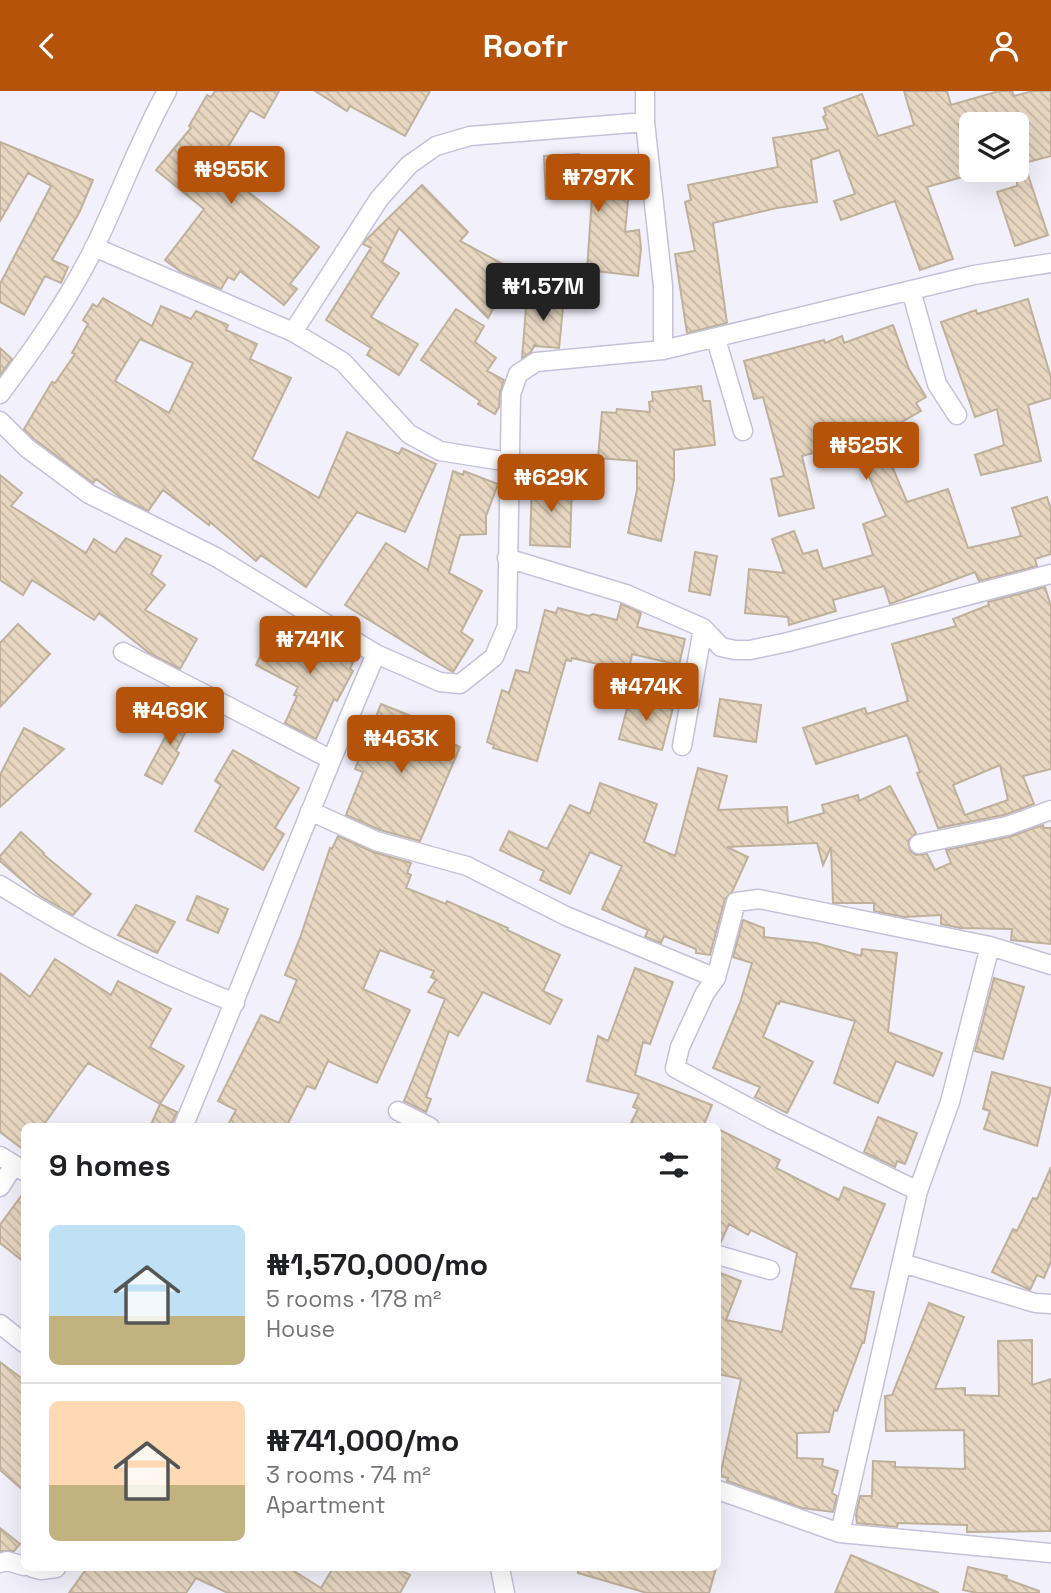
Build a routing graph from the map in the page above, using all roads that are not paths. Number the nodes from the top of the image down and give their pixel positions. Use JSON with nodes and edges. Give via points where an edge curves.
{"nodes":[{"id":1,"x":167,"y":91,"type":"edge"},
{"id":2,"x":645,"y":91,"type":"edge"},
{"id":3,"x":645,"y":122,"type":"junction"},
{"id":4,"x":94,"y":247,"type":"junction"},
{"id":5,"x":1051,"y":263,"type":"edge"},
{"id":6,"x":911,"y":290,"type":"junction"},
{"id":7,"x":293,"y":332,"type":"junction"},
{"id":8,"x":716,"y":339,"type":"junction"},
{"id":9,"x":663,"y":350,"type":"junction"},
{"id":10,"x":0,"y":394,"type":"edge"},
{"id":11,"x":957,"y":415,"type":"dead end"},
{"id":12,"x":0,"y":421,"type":"edge"},
{"id":13,"x":743,"y":431,"type":"dead end"},
{"id":14,"x":509,"y":462,"type":"junction"},
{"id":15,"x":507,"y":558,"type":"junction"},
{"id":16,"x":1051,"y":574,"type":"edge"},
{"id":17,"x":703,"y":628,"type":"junction"},
{"id":18,"x":123,"y":652,"type":"dead end"},
{"id":19,"x":376,"y":654,"type":"junction"},
{"id":20,"x":682,"y":746,"type":"dead end"},
{"id":21,"x":330,"y":759,"type":"junction"},
{"id":22,"x":1051,"y":810,"type":"edge"},
{"id":23,"x":310,"y":811,"type":"junction"},
{"id":24,"x":919,"y":845,"type":"dead end"},
{"id":25,"x":0,"y":885,"type":"edge"},
{"id":26,"x":990,"y":946,"type":"junction"},
{"id":27,"x":1051,"y":965,"type":"edge"},
{"id":28,"x":716,"y":978,"type":"junction"},
{"id":29,"x":235,"y":1003,"type":"junction"},
{"id":30,"x":398,"y":1111,"type":"dead end"},
{"id":31,"x":185,"y":1123,"type":"edge"},
{"id":32,"x":422,"y":1123,"type":"edge"},
{"id":33,"x":13,"y":1164,"type":"edge"},
{"id":34,"x":0,"y":1188,"type":"edge"},
{"id":35,"x":918,"y":1191,"type":"junction"},
{"id":36,"x":721,"y":1256,"type":"edge"},
{"id":37,"x":902,"y":1263,"type":"junction"},
{"id":38,"x":770,"y":1270,"type":"dead end"},
{"id":39,"x":1051,"y":1304,"type":"edge"},
{"id":40,"x":0,"y":1324,"type":"edge"},
{"id":41,"x":21,"y":1341,"type":"edge"},
{"id":42,"x":721,"y":1491,"type":"edge"},
{"id":43,"x":840,"y":1532,"type":"junction"},
{"id":44,"x":1051,"y":1553,"type":"edge"},
{"id":45,"x":0,"y":1563,"type":"edge"},
{"id":46,"x":21,"y":1565,"type":"edge"},
{"id":47,"x":501,"y":1571,"type":"edge"},
{"id":48,"x":505,"y":1593,"type":"edge"}],
"edges":[{"from":1,"to":4,"type":"street"},
{"from":2,"to":3,"type":"street"},
{"from":3,"to":7,"type":"street","via":[[470,136],[436,146],[409,165],[379,199]]},
{"from":3,"to":9,"type":"street","via":[[663,286]]},
{"from":4,"to":7,"type":"street"},
{"from":4,"to":10,"type":"street","via":[[40,340]]},
{"from":5,"to":6,"type":"street"},
{"from":6,"to":8,"type":"street"},
{"from":6,"to":11,"type":"street","via":[[937,384]]},
{"from":7,"to":14,"type":"street","via":[[343,362],[409,434],[440,451]]},
{"from":8,"to":9,"type":"street"},
{"from":8,"to":13,"type":"street"},
{"from":9,"to":14,"type":"street","via":[[536,362],[518,374],[512,394]]},
{"from":12,"to":19,"type":"street","via":[[27,448],[89,494],[216,557]]},
{"from":14,"to":15,"type":"street"},
{"from":15,"to":17,"type":"street","via":[[626,594]]},
{"from":15,"to":19,"type":"street","via":[[507,626],[494,657],[460,684],[440,682]]},
{"from":16,"to":17,"type":"street","via":[[750,650],[721,647]]},
{"from":17,"to":20,"type":"street"},
{"from":18,"to":21,"type":"street"},
{"from":19,"to":21,"type":"street"},
{"from":21,"to":23,"type":"street"},
{"from":22,"to":24,"type":"street","via":[[1007,826]]},
{"from":23,"to":28,"type":"street","via":[[376,841],[467,866],[566,916]]},
{"from":23,"to":29,"type":"street"},
{"from":25,"to":29,"type":"street","via":[[72,930]]},
{"from":26,"to":27,"type":"street"},
{"from":26,"to":28,"type":"street","via":[[760,899],[736,902]]},
{"from":26,"to":35,"type":"street","via":[[950,1102]]},
{"from":28,"to":35,"type":"street","via":[[680,1047],[676,1068]]},
{"from":29,"to":31,"type":"street"},
{"from":30,"to":32,"type":"street"},
{"from":33,"to":34,"type":"street"},
{"from":35,"to":37,"type":"street"},
{"from":36,"to":38,"type":"street"},
{"from":37,"to":39,"type":"street"},
{"from":37,"to":43,"type":"street"},
{"from":40,"to":41,"type":"street"},
{"from":42,"to":43,"type":"street"},
{"from":43,"to":44,"type":"street"},
{"from":45,"to":46,"type":"street"},
{"from":47,"to":48,"type":"street"}]}
